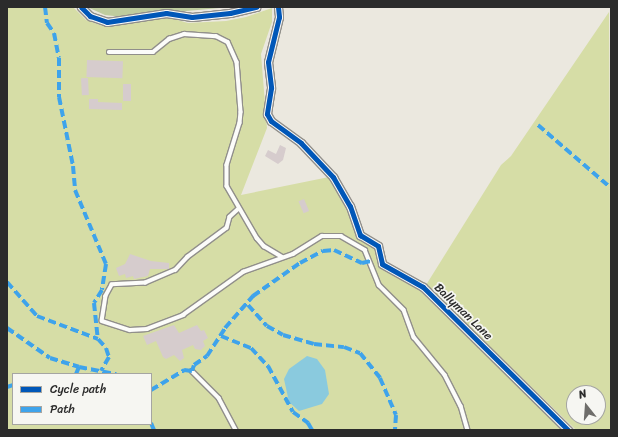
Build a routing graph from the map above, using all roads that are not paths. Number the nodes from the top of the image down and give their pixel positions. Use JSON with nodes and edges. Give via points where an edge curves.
{"nodes":[{"id":1,"x":81,"y":7,"type":"edge"},
{"id":2,"x":256,"y":7,"type":"edge"},
{"id":3,"x":278,"y":7,"type":"edge"},
{"id":4,"x":109,"y":52,"type":"dead end"},
{"id":5,"x":239,"y":209,"type":"junction"},
{"id":6,"x":282,"y":257,"type":"junction"},
{"id":7,"x":192,"y":371,"type":"dead end"},
{"id":8,"x":236,"y":430,"type":"edge"},
{"id":9,"x":468,"y":430,"type":"edge"},
{"id":10,"x":568,"y":430,"type":"edge"}],
"edges":[{"from":1,"to":2,"type":"street","via":[[90,16],[107,22],[166,13],[192,17]]},
{"from":3,"to":10,"type":"street","name":"Ballyman Lane","via":[[280,16],[268,54],[271,93],[267,114],[271,121],[301,143],[333,177],[350,206],[360,235],[378,246],[382,264],[423,287]]},
{"from":4,"to":5,"type":"lane","via":[[153,52],[169,39],[184,34],[216,36],[228,42],[235,54],[241,112],[226,174],[229,193]]},
{"from":5,"to":6,"type":"lane","via":[[261,243]]},
{"from":5,"to":6,"type":"lane","via":[[230,217],[226,228],[188,257],[176,270],[146,283],[112,285],[106,296],[102,322],[130,330],[147,329],[183,315],[243,272]]},
{"from":6,"to":9,"type":"lane","via":[[293,254],[314,240],[332,235],[350,239],[366,250],[379,285],[404,310],[414,337],[446,375],[461,406]]},
{"from":7,"to":8,"type":"lane","via":[[219,398]]}]}
